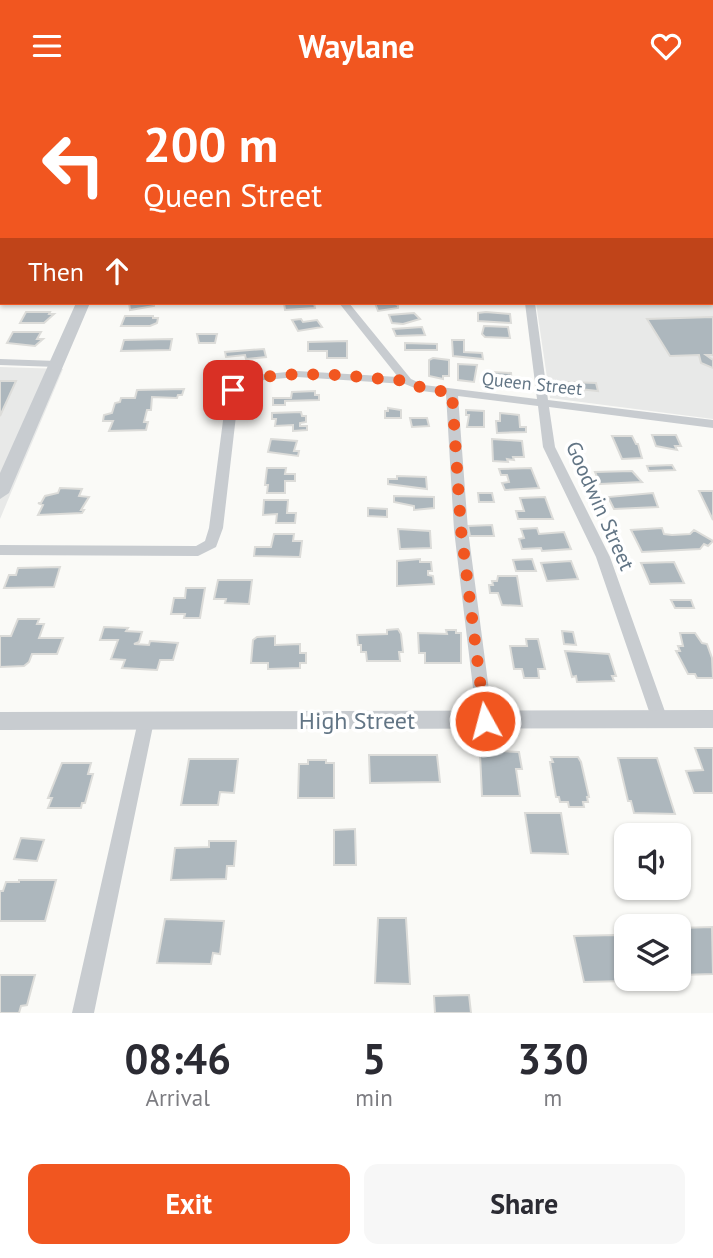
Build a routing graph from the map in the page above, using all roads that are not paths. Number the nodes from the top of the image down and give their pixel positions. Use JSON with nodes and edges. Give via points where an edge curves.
{"nodes":[{"id":1,"x":82,"y":305,"type":"edge"},
{"id":2,"x":346,"y":305,"type":"edge"},
{"id":3,"x":530,"y":305,"type":"edge"},
{"id":4,"x":0,"y":362,"type":"edge"},
{"id":5,"x":57,"y":364,"type":"junction"},
{"id":6,"x":407,"y":381,"type":"junction"},
{"id":7,"x":452,"y":393,"type":"junction"},
{"id":8,"x":542,"y":403,"type":"junction"},
{"id":9,"x":713,"y":423,"type":"edge"},
{"id":10,"x":0,"y":493,"type":"edge"},
{"id":11,"x":0,"y":550,"type":"edge"},
{"id":12,"x":713,"y":719,"type":"edge"},
{"id":13,"x":660,"y":720,"type":"junction"},
{"id":14,"x":0,"y":721,"type":"edge"},
{"id":15,"x":146,"y":721,"type":"junction"},
{"id":16,"x":485,"y":721,"type":"junction"},
{"id":17,"x":83,"y":1013,"type":"edge"}],
"edges":[{"from":1,"to":5,"type":"street"},
{"from":2,"to":6,"type":"street"},
{"from":3,"to":8,"type":"street","name":"Goodwin Street"},
{"from":4,"to":5,"type":"street"},
{"from":5,"to":10,"type":"street"},
{"from":6,"to":7,"type":"street","name":"Queen Street"},
{"from":6,"to":11,"type":"street","name":"Queen Street","via":[[308,374],[240,379],[233,390],[216,528],[211,544],[198,551]]},
{"from":7,"to":8,"type":"street","name":"Queen Street"},
{"from":7,"to":16,"type":"street","via":[[461,530]]},
{"from":8,"to":9,"type":"street","name":"Queen Street"},
{"from":8,"to":13,"type":"street","name":"Goodwin Street","via":[[549,447],[603,557]]},
{"from":12,"to":13,"type":"street","name":"High Street"},
{"from":13,"to":16,"type":"street","name":"High Street"},
{"from":14,"to":15,"type":"street","name":"High Street"},
{"from":15,"to":16,"type":"street","name":"High Street"},
{"from":15,"to":17,"type":"street"}]}
